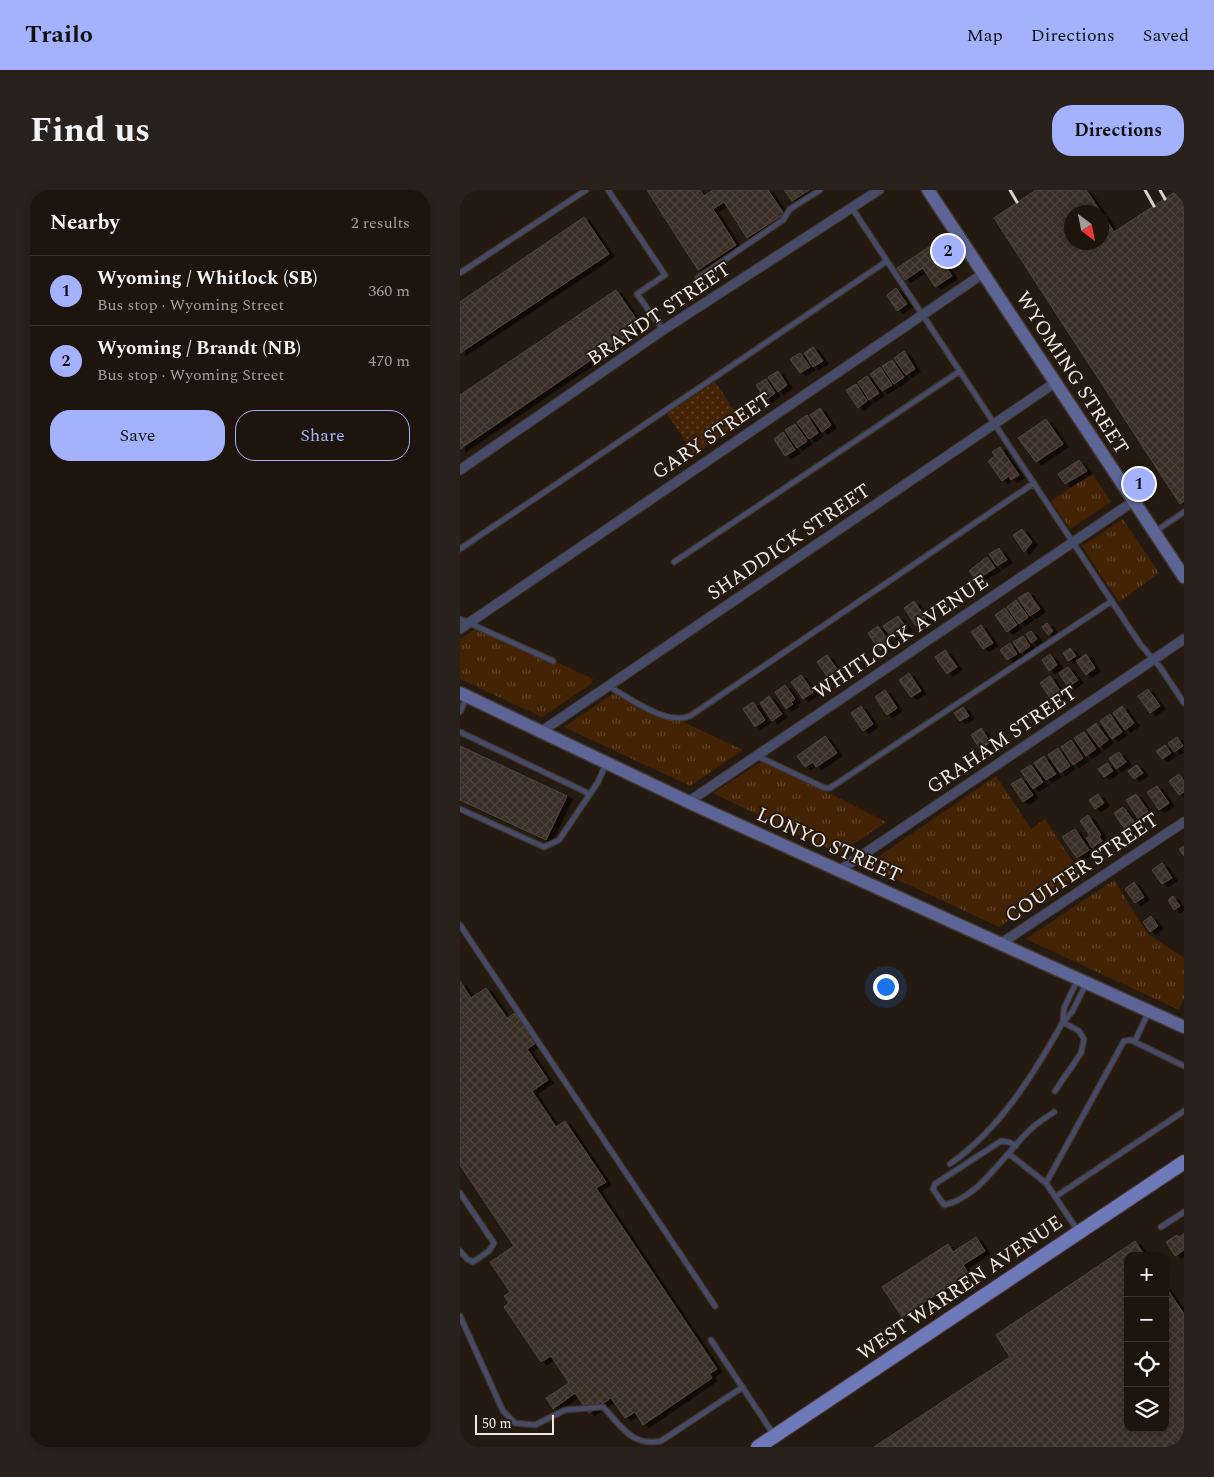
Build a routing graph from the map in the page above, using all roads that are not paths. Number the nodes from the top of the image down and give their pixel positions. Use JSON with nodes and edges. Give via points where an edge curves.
{"nodes":[{"id":1,"x":586,"y":190,"type":"edge"},
{"id":2,"x":608,"y":190,"type":"edge"},
{"id":3,"x":820,"y":190,"type":"edge"},
{"id":4,"x":879,"y":190,"type":"edge"},
{"id":5,"x":928,"y":190,"type":"edge"},
{"id":6,"x":852,"y":208,"type":"junction"},
{"id":7,"x":887,"y":261,"type":"junction"},
{"id":8,"x":460,"y":273,"type":"edge"},
{"id":9,"x":984,"y":273,"type":"junction"},
{"id":10,"x":698,"y":278,"type":"dead end"},
{"id":11,"x":922,"y":315,"type":"junction"},
{"id":12,"x":662,"y":330,"type":"junction"},
{"id":13,"x":960,"y":371,"type":"junction"},
{"id":14,"x":1056,"y":382,"type":"junction"},
{"id":15,"x":995,"y":423,"type":"junction"},
{"id":16,"x":460,"y":470,"type":"edge"},
{"id":17,"x":1034,"y":483,"type":"junction"},
{"id":18,"x":1134,"y":501,"type":"junction"},
{"id":19,"x":1184,"y":512,"type":"edge"},
{"id":20,"x":1154,"y":532,"type":"junction"},
{"id":21,"x":1073,"y":542,"type":"junction"},
{"id":22,"x":460,"y":549,"type":"edge"},
{"id":23,"x":674,"y":562,"type":"dead end"},
{"id":24,"x":1184,"y":576,"type":"edge"},
{"id":25,"x":1112,"y":601,"type":"junction"},
{"id":26,"x":460,"y":618,"type":"edge"},
{"id":27,"x":470,"y":622,"type":"junction"},
{"id":28,"x":460,"y":629,"type":"edge"},
{"id":29,"x":1184,"y":639,"type":"edge"},
{"id":30,"x":1153,"y":660,"type":"junction"},
{"id":31,"x":553,"y":661,"type":"dead end"},
{"id":32,"x":608,"y":686,"type":"junction"},
{"id":33,"x":464,"y":695,"type":"edge"},
{"id":34,"x":1184,"y":703,"type":"edge"},
{"id":35,"x":460,"y":712,"type":"edge"},
{"id":36,"x":542,"y":731,"type":"junction"},
{"id":37,"x":460,"y":732,"type":"edge"},
{"id":38,"x":756,"y":756,"type":"junction"},
{"id":39,"x":606,"y":763,"type":"junction"},
{"id":40,"x":590,"y":794,"type":"junction"},
{"id":41,"x":688,"y":802,"type":"junction"},
{"id":42,"x":460,"y":810,"type":"edge"},
{"id":43,"x":1184,"y":822,"type":"edge"},
{"id":44,"x":840,"y":870,"type":"junction"},
{"id":45,"x":460,"y":925,"type":"edge"},
{"id":46,"x":1000,"y":944,"type":"junction"},
{"id":47,"x":1082,"y":981,"type":"junction"},
{"id":48,"x":1150,"y":1011,"type":"junction"},
{"id":49,"x":1064,"y":1022,"type":"junction"},
{"id":50,"x":1183,"y":1025,"type":"edge"},
{"id":51,"x":1135,"y":1042,"type":"junction"},
{"id":52,"x":1184,"y":1066,"type":"edge"},
{"id":53,"x":1055,"y":1091,"type":"dead end"},
{"id":54,"x":1184,"y":1111,"type":"edge"},
{"id":55,"x":1054,"y":1112,"type":"dead end"},
{"id":56,"x":1016,"y":1146,"type":"junction"},
{"id":57,"x":1009,"y":1154,"type":"junction"},
{"id":58,"x":1184,"y":1162,"type":"edge"},
{"id":59,"x":950,"y":1164,"type":"dead end"},
{"id":60,"x":1046,"y":1183,"type":"junction"},
{"id":61,"x":460,"y":1193,"type":"edge"},
{"id":62,"x":1055,"y":1197,"type":"junction"},
{"id":63,"x":1184,"y":1212,"type":"edge"},
{"id":64,"x":1162,"y":1226,"type":"dead end"},
{"id":65,"x":1079,"y":1232,"type":"junction"},
{"id":66,"x":460,"y":1251,"type":"edge"},
{"id":67,"x":715,"y":1306,"type":"dead end"},
{"id":68,"x":460,"y":1316,"type":"edge"},
{"id":69,"x":711,"y":1340,"type":"dead end"},
{"id":70,"x":742,"y":1387,"type":"junction"},
{"id":71,"x":774,"y":1436,"type":"junction"},
{"id":72,"x":758,"y":1447,"type":"edge"}],
"edges":[{"from":1,"to":8,"type":"lane"},
{"from":2,"to":12,"type":"lane","via":[[665,275],[637,294]]},
{"from":3,"to":10,"type":"lane","via":[[790,209],[784,220]]},
{"from":4,"to":6,"type":"street","name":"BRANDT STREET"},
{"from":5,"to":9,"type":"street","name":"WYOMING STREET"},
{"from":6,"to":7,"type":"lane"},
{"from":6,"to":12,"type":"street","name":"BRANDT STREET"},
{"from":7,"to":11,"type":"lane"},
{"from":7,"to":22,"type":"lane"},
{"from":9,"to":11,"type":"street","name":"GARY STREET"},
{"from":9,"to":14,"type":"street","name":"WYOMING STREET"},
{"from":11,"to":13,"type":"lane"},
{"from":11,"to":27,"type":"street","name":"GARY STREET"},
{"from":12,"to":16,"type":"street","name":"BRANDT STREET"},
{"from":13,"to":15,"type":"lane"},
{"from":13,"to":23,"type":"lane"},
{"from":14,"to":15,"type":"street","name":"SHADDICK STREET"},
{"from":14,"to":18,"type":"street","name":"WYOMING STREET"},
{"from":15,"to":17,"type":"lane"},
{"from":15,"to":32,"type":"street","name":"SHADDICK STREET"},
{"from":17,"to":21,"type":"lane"},
{"from":17,"to":32,"type":"lane","via":[[690,716],[674,720]]},
{"from":18,"to":20,"type":"street","name":"WYOMING STREET"},
{"from":18,"to":21,"type":"street","name":"WHITLOCK AVENUE"},
{"from":19,"to":20,"type":"lane"},
{"from":20,"to":24,"type":"street","name":"WYOMING STREET"},
{"from":21,"to":25,"type":"lane"},
{"from":21,"to":38,"type":"street","name":"WHITLOCK AVENUE"},
{"from":25,"to":30,"type":"lane"},
{"from":25,"to":38,"type":"lane","via":[[830,788]]},
{"from":26,"to":27,"type":"lane"},
{"from":27,"to":28,"type":"street","name":"GARY STREET"},
{"from":27,"to":31,"type":"lane"},
{"from":29,"to":30,"type":"street","name":"GRAHAM STREET"},
{"from":30,"to":34,"type":"lane"},
{"from":30,"to":44,"type":"street","name":"GRAHAM STREET"},
{"from":32,"to":36,"type":"street","name":"SHADDICK STREET"},
{"from":33,"to":35,"type":"lane"},
{"from":33,"to":36,"type":"street","name":"LONYO STREET"},
{"from":36,"to":39,"type":"street","name":"LONYO STREET"},
{"from":37,"to":40,"type":"lane"},
{"from":38,"to":41,"type":"street","name":"WHITLOCK AVENUE"},
{"from":39,"to":40,"type":"lane"},
{"from":39,"to":41,"type":"street","name":"LONYO STREET"},
{"from":40,"to":42,"type":"lane","via":[[558,840],[544,847]]},
{"from":41,"to":44,"type":"street","name":"LONYO STREET"},
{"from":43,"to":46,"type":"street","name":"COULTER STREET"},
{"from":44,"to":46,"type":"street","name":"LONYO STREET"},
{"from":45,"to":67,"type":"lane"},
{"from":46,"to":47,"type":"street","name":"LONYO STREET"},
{"from":47,"to":48,"type":"street","name":"LONYO STREET"},
{"from":47,"to":49,"type":"lane","via":[[1072,1012]]},
{"from":47,"to":49,"type":"lane","via":[[1064,1008]]},
{"from":48,"to":50,"type":"street","name":"LONYO STREET"},
{"from":48,"to":51,"type":"lane"},
{"from":49,"to":53,"type":"lane","via":[[1078,1030],[1084,1039],[1082,1053]]},
{"from":49,"to":59,"type":"lane","via":[[1015,1100],[966,1152]]},
{"from":51,"to":52,"type":"lane"},
{"from":51,"to":60,"type":"lane","via":[[1124,1041]]},
{"from":54,"to":62,"type":"lane"},
{"from":55,"to":56,"type":"lane","via":[[1032,1128]]},
{"from":56,"to":57,"type":"lane"},
{"from":56,"to":57,"type":"lane","via":[[1001,1141],[935,1184],[933,1189],[944,1205],[952,1203],[971,1191]]},
{"from":57,"to":60,"type":"lane"},
{"from":58,"to":65,"type":"main road","name":"WEST WARREN AVENUE"},
{"from":60,"to":62,"type":"lane"},
{"from":61,"to":66,"type":"lane","via":[[494,1243],[489,1251],[473,1262]]},
{"from":62,"to":65,"type":"lane"},
{"from":63,"to":64,"type":"lane"},
{"from":65,"to":71,"type":"main road","name":"WEST WARREN AVENUE"},
{"from":68,"to":70,"type":"lane","via":[[503,1411],[515,1424],[535,1424],[565,1410],[603,1407],[624,1432],[649,1445],[661,1441]]},
{"from":69,"to":70,"type":"lane"},
{"from":70,"to":71,"type":"lane"},
{"from":71,"to":72,"type":"main road","name":"WEST WARREN AVENUE"}]}
